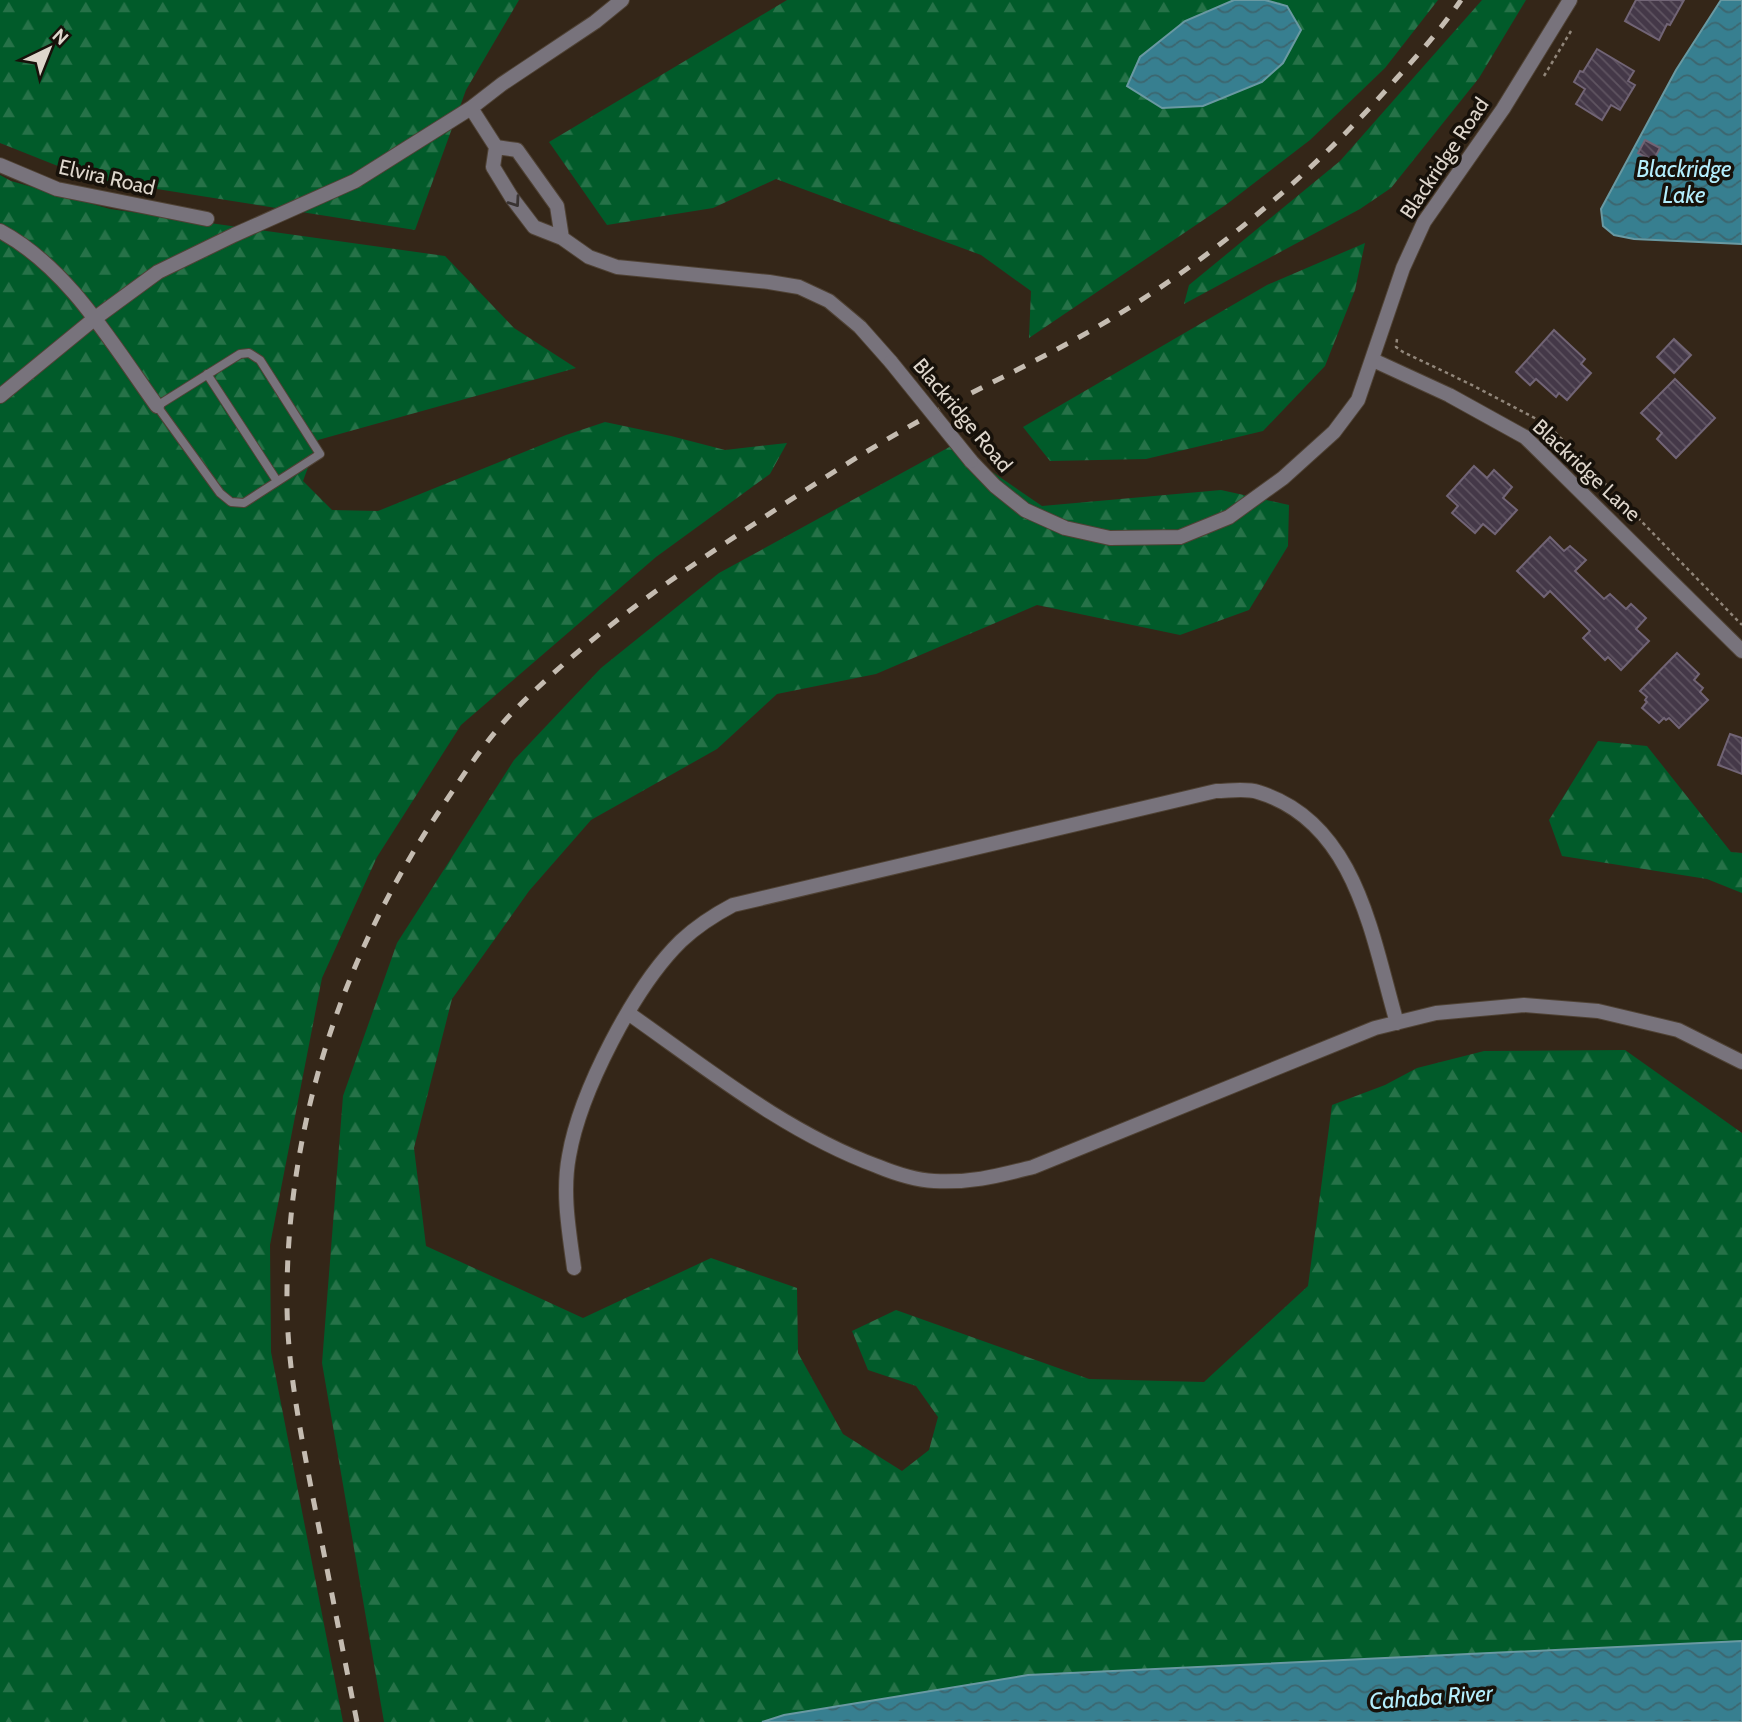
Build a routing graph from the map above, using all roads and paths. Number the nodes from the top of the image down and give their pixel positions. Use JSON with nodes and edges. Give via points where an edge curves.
{"nodes":[{"id":1,"x":622,"y":0,"type":"edge"},
{"id":2,"x":1570,"y":0,"type":"edge"},
{"id":3,"x":1576,"y":22,"type":"dead end"},
{"id":4,"x":1540,"y":81,"type":"dead end"},
{"id":5,"x":471,"y":108,"type":"junction"},
{"id":6,"x":496,"y":146,"type":"junction"},
{"id":7,"x":0,"y":165,"type":"edge"},
{"id":8,"x":207,"y":219,"type":"dead end"},
{"id":9,"x":0,"y":231,"type":"edge"},
{"id":10,"x":562,"y":237,"type":"junction"},
{"id":11,"x":94,"y":319,"type":"junction"},
{"id":12,"x":1399,"y":329,"type":"dead end"},
{"id":13,"x":1373,"y":360,"type":"junction"},
{"id":14,"x":207,"y":374,"type":"junction"},
{"id":15,"x":0,"y":396,"type":"edge"},
{"id":16,"x":157,"y":406,"type":"junction"},
{"id":17,"x":277,"y":481,"type":"junction"},
{"id":18,"x":1742,"y":625,"type":"edge"},
{"id":19,"x":1742,"y":651,"type":"edge"},
{"id":20,"x":628,"y":1013,"type":"junction"},
{"id":21,"x":1397,"y":1023,"type":"junction"},
{"id":22,"x":1742,"y":1062,"type":"edge"},
{"id":23,"x":574,"y":1268,"type":"dead end"}],
"edges":[{"from":1,"to":5,"type":"street"},
{"from":2,"to":13,"type":"street","name":"Blackridge Road","via":[[1424,222],[1403,268]]},
{"from":3,"to":4,"type":"path"},
{"from":5,"to":6,"type":"street","name":"Blackridge Road"},
{"from":5,"to":11,"type":"street","via":[[355,181],[158,272]]},
{"from":6,"to":10,"type":"street","name":"Blackridge Road","via":[[517,150],[539,180],[557,206]]},
{"from":6,"to":10,"type":"street","name":"Blackridge Road","one_way":true,"via":[[493,167],[512,198],[534,228]]},
{"from":7,"to":8,"type":"street","name":"Elvira Road","via":[[57,189]]},
{"from":9,"to":11,"type":"street","via":[[21,242],[61,279]]},
{"from":10,"to":13,"type":"street","name":"Blackridge Road","bridge":true,"via":[[589,257],[617,267],[769,282],[799,287],[829,301],[860,327],[995,486],[1025,510],[1065,527],[1110,538],[1180,537],[1229,517],[1283,478],[1334,432],[1358,401]]},
{"from":11,"to":15,"type":"street"},
{"from":11,"to":16,"type":"street"},
{"from":12,"to":18,"type":"path","via":[[1396,347],[1403,352],[1548,425]]},
{"from":13,"to":19,"type":"street","name":"Blackridge Lane","via":[[1525,437]]},
{"from":14,"to":16,"type":"lane"},
{"from":14,"to":17,"type":"lane"},
{"from":14,"to":17,"type":"lane","via":[[240,354],[260,360],[320,454]]},
{"from":16,"to":17,"type":"lane","via":[[231,502],[244,503]]},
{"from":20,"to":21,"type":"street","via":[[778,1118],[842,1153],[930,1181],[976,1181],[1033,1167]]},
{"from":20,"to":21,"type":"street","via":[[680,943],[733,905],[1216,791],[1256,791],[1313,822],[1339,854],[1355,883]]},
{"from":20,"to":23,"type":"street","via":[[583,1100],[569,1158],[566,1209]]},
{"from":21,"to":22,"type":"street","via":[[1436,1013],[1524,1005],[1598,1011],[1678,1030]]}]}
